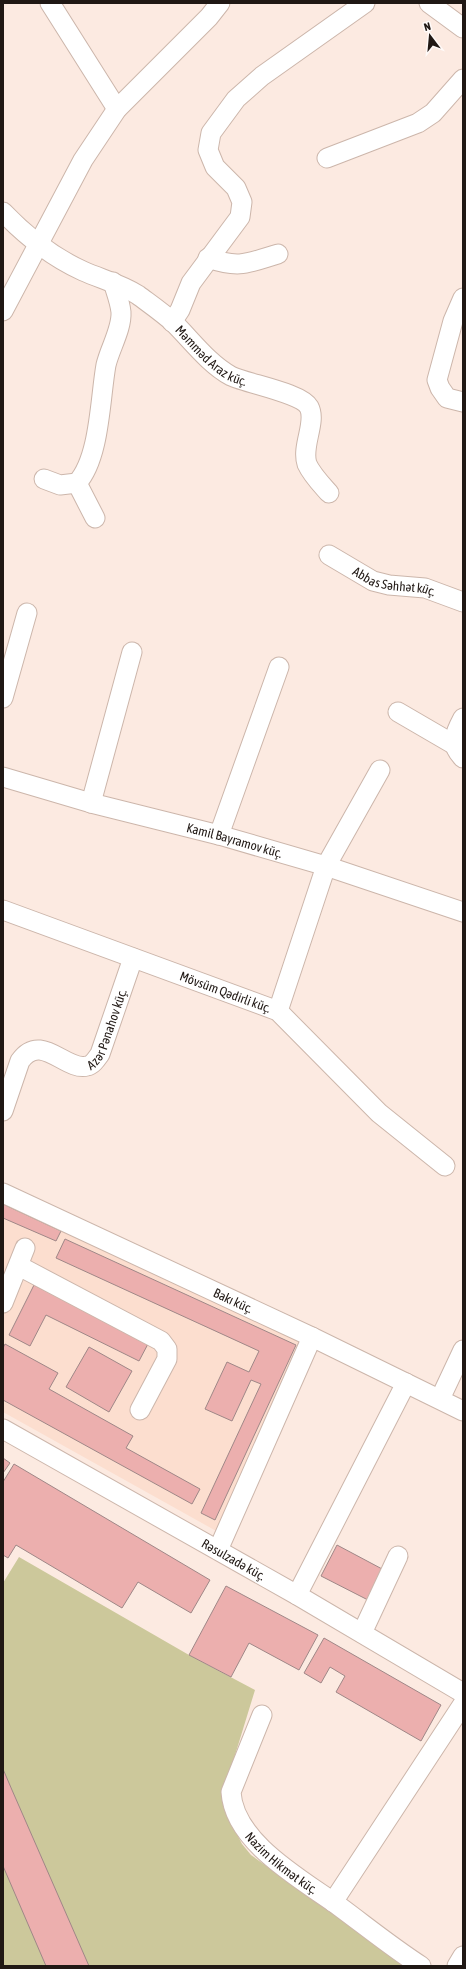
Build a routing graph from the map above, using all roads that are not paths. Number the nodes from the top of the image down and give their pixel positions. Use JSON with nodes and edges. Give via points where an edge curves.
{"nodes":[{"id":1,"x":50,"y":3,"type":"edge"},
{"id":2,"x":220,"y":3,"type":"edge"},
{"id":3,"x":366,"y":3,"type":"edge"},
{"id":4,"x":429,"y":3,"type":"edge"},
{"id":5,"x":463,"y":28,"type":"edge"},
{"id":6,"x":463,"y":79,"type":"edge"},
{"id":7,"x":117,"y":108,"type":"junction"},
{"id":8,"x":327,"y":158,"type":"dead end"},
{"id":9,"x":3,"y":212,"type":"edge"},
{"id":10,"x":39,"y":245,"type":"junction"},
{"id":11,"x":278,"y":254,"type":"dead end"},
{"id":12,"x":208,"y":258,"type":"junction"},
{"id":13,"x":113,"y":282,"type":"junction"},
{"id":14,"x":463,"y":298,"type":"edge"},
{"id":15,"x":3,"y":311,"type":"edge"},
{"id":16,"x":172,"y":322,"type":"junction"},
{"id":17,"x":463,"y":402,"type":"edge"},
{"id":18,"x":44,"y":479,"type":"dead end"},
{"id":19,"x":77,"y":483,"type":"junction"},
{"id":20,"x":329,"y":493,"type":"dead end"},
{"id":21,"x":95,"y":518,"type":"dead end"},
{"id":22,"x":329,"y":555,"type":"dead end"},
{"id":23,"x":463,"y":602,"type":"edge"},
{"id":24,"x":27,"y":613,"type":"dead end"},
{"id":25,"x":132,"y":652,"type":"dead end"},
{"id":26,"x":279,"y":666,"type":"dead end"},
{"id":27,"x":3,"y":698,"type":"edge"},
{"id":28,"x":398,"y":712,"type":"dead end"},
{"id":29,"x":463,"y":718,"type":"edge"},
{"id":30,"x":458,"y":751,"type":"edge"},
{"id":31,"x":380,"y":770,"type":"dead end"},
{"id":32,"x":3,"y":778,"type":"edge"},
{"id":33,"x":91,"y":803,"type":"junction"},
{"id":34,"x":219,"y":835,"type":"junction"},
{"id":35,"x":326,"y":866,"type":"junction"},
{"id":36,"x":3,"y":910,"type":"edge"},
{"id":37,"x":463,"y":912,"type":"edge"},
{"id":38,"x":133,"y":958,"type":"junction"},
{"id":39,"x":278,"y":1011,"type":"junction"},
{"id":40,"x":3,"y":1111,"type":"edge"},
{"id":41,"x":445,"y":1166,"type":"dead end"},
{"id":42,"x":3,"y":1193,"type":"edge"},
{"id":43,"x":25,"y":1248,"type":"dead end"},
{"id":44,"x":18,"y":1266,"type":"junction"},
{"id":45,"x":3,"y":1303,"type":"edge"},
{"id":46,"x":312,"y":1337,"type":"junction"},
{"id":47,"x":463,"y":1350,"type":"edge"},
{"id":48,"x":406,"y":1383,"type":"junction"},
{"id":49,"x":440,"y":1399,"type":"junction"},
{"id":50,"x":140,"y":1410,"type":"dead end"},
{"id":51,"x":463,"y":1410,"type":"edge"},
{"id":52,"x":3,"y":1429,"type":"edge"},
{"id":53,"x":218,"y":1550,"type":"junction"},
{"id":54,"x":398,"y":1556,"type":"dead end"},
{"id":55,"x":297,"y":1595,"type":"junction"},
{"id":56,"x":362,"y":1633,"type":"junction"},
{"id":57,"x":463,"y":1693,"type":"edge"},
{"id":58,"x":463,"y":1704,"type":"edge"},
{"id":59,"x":262,"y":1715,"type":"dead end"},
{"id":60,"x":333,"y":1902,"type":"junction"},
{"id":61,"x":463,"y":1956,"type":"edge"},
{"id":62,"x":421,"y":1966,"type":"edge"},
{"id":63,"x":457,"y":1966,"type":"edge"}],
"edges":[{"from":1,"to":7,"type":"street"},
{"from":2,"to":7,"type":"street"},
{"from":3,"to":12,"type":"street","via":[[262,76],[236,99],[211,133],[208,150],[215,167],[236,188],[242,202],[240,217]]},
{"from":4,"to":5,"type":"street"},
{"from":6,"to":8,"type":"street","via":[[433,113],[418,123]]},
{"from":7,"to":10,"type":"street","via":[[83,160]]},
{"from":9,"to":10,"type":"street","name":"Məmməd Araz küç."},
{"from":10,"to":13,"type":"street","name":"Məmməd Araz küç.","via":[[82,271]]},
{"from":10,"to":15,"type":"street"},
{"from":11,"to":12,"type":"street","via":[[239,265],[225,264]]},
{"from":12,"to":16,"type":"street","via":[[191,283]]},
{"from":13,"to":16,"type":"street","name":"Məmməd Araz küç.","via":[[136,294]]},
{"from":13,"to":19,"type":"street","via":[[121,312],[106,364],[92,454],[85,474]]},
{"from":14,"to":17,"type":"street","via":[[453,321],[438,380],[447,398]]},
{"from":16,"to":20,"type":"street","name":"Məmməd Araz küç.","via":[[220,369],[299,399],[309,407],[312,419],[306,440],[307,462],[314,476]]},
{"from":18,"to":19,"type":"street","via":[[60,485]]},
{"from":19,"to":21,"type":"street"},
{"from":22,"to":23,"type":"street","name":"Abbas Səhhət küç.","via":[[373,581],[426,588]]},
{"from":24,"to":27,"type":"street"},
{"from":25,"to":33,"type":"street"},
{"from":26,"to":34,"type":"street"},
{"from":28,"to":30,"type":"street"},
{"from":29,"to":30,"type":"street","via":[[455,733]]},
{"from":31,"to":35,"type":"street"},
{"from":32,"to":33,"type":"street","name":"Kamil Bayramov küç."},
{"from":33,"to":34,"type":"street","name":"Kamil Bayramov küç."},
{"from":34,"to":35,"type":"street","name":"Kamil Bayramov küç."},
{"from":35,"to":37,"type":"street","name":"Kamil Bayramov küç."},
{"from":35,"to":39,"type":"street"},
{"from":36,"to":38,"type":"street","name":"Mövsüm Qədirli küç."},
{"from":38,"to":39,"type":"street","name":"Mövsüm Qədirli küç."},
{"from":38,"to":40,"type":"street","name":"Azər Pənahov küç.","via":[[100,1054],[93,1064],[86,1067],[76,1065],[44,1051],[35,1050],[25,1054],[20,1061]]},
{"from":39,"to":41,"type":"street","name":"Mövsüm Qədirli küç.","via":[[378,1113]]},
{"from":42,"to":46,"type":"street","name":"Bakı küç."},
{"from":43,"to":44,"type":"street"},
{"from":44,"to":45,"type":"street"},
{"from":44,"to":50,"type":"street","via":[[161,1341],[166,1349],[167,1359]]},
{"from":46,"to":48,"type":"street","name":"Bakı küç."},
{"from":46,"to":53,"type":"street"},
{"from":47,"to":49,"type":"street"},
{"from":48,"to":49,"type":"street","name":"Bakı küç."},
{"from":48,"to":55,"type":"street"},
{"from":49,"to":51,"type":"street","name":"Bakı küç."},
{"from":52,"to":53,"type":"street","name":"Rəsulzadə küç."},
{"from":53,"to":55,"type":"street","name":"Rəsulzadə küç."},
{"from":54,"to":56,"type":"street"},
{"from":55,"to":56,"type":"street","name":"Rəsulzadə küç."},
{"from":56,"to":57,"type":"street","name":"Rəsulzadə küç."},
{"from":58,"to":60,"type":"street"},
{"from":59,"to":60,"type":"street","name":"Nazim Hikmət küç.","via":[[231,1792],[231,1803],[247,1832],[266,1854]]},
{"from":60,"to":62,"type":"street","name":"Nazim Hikmət küç."},
{"from":61,"to":63,"type":"street"}]}
